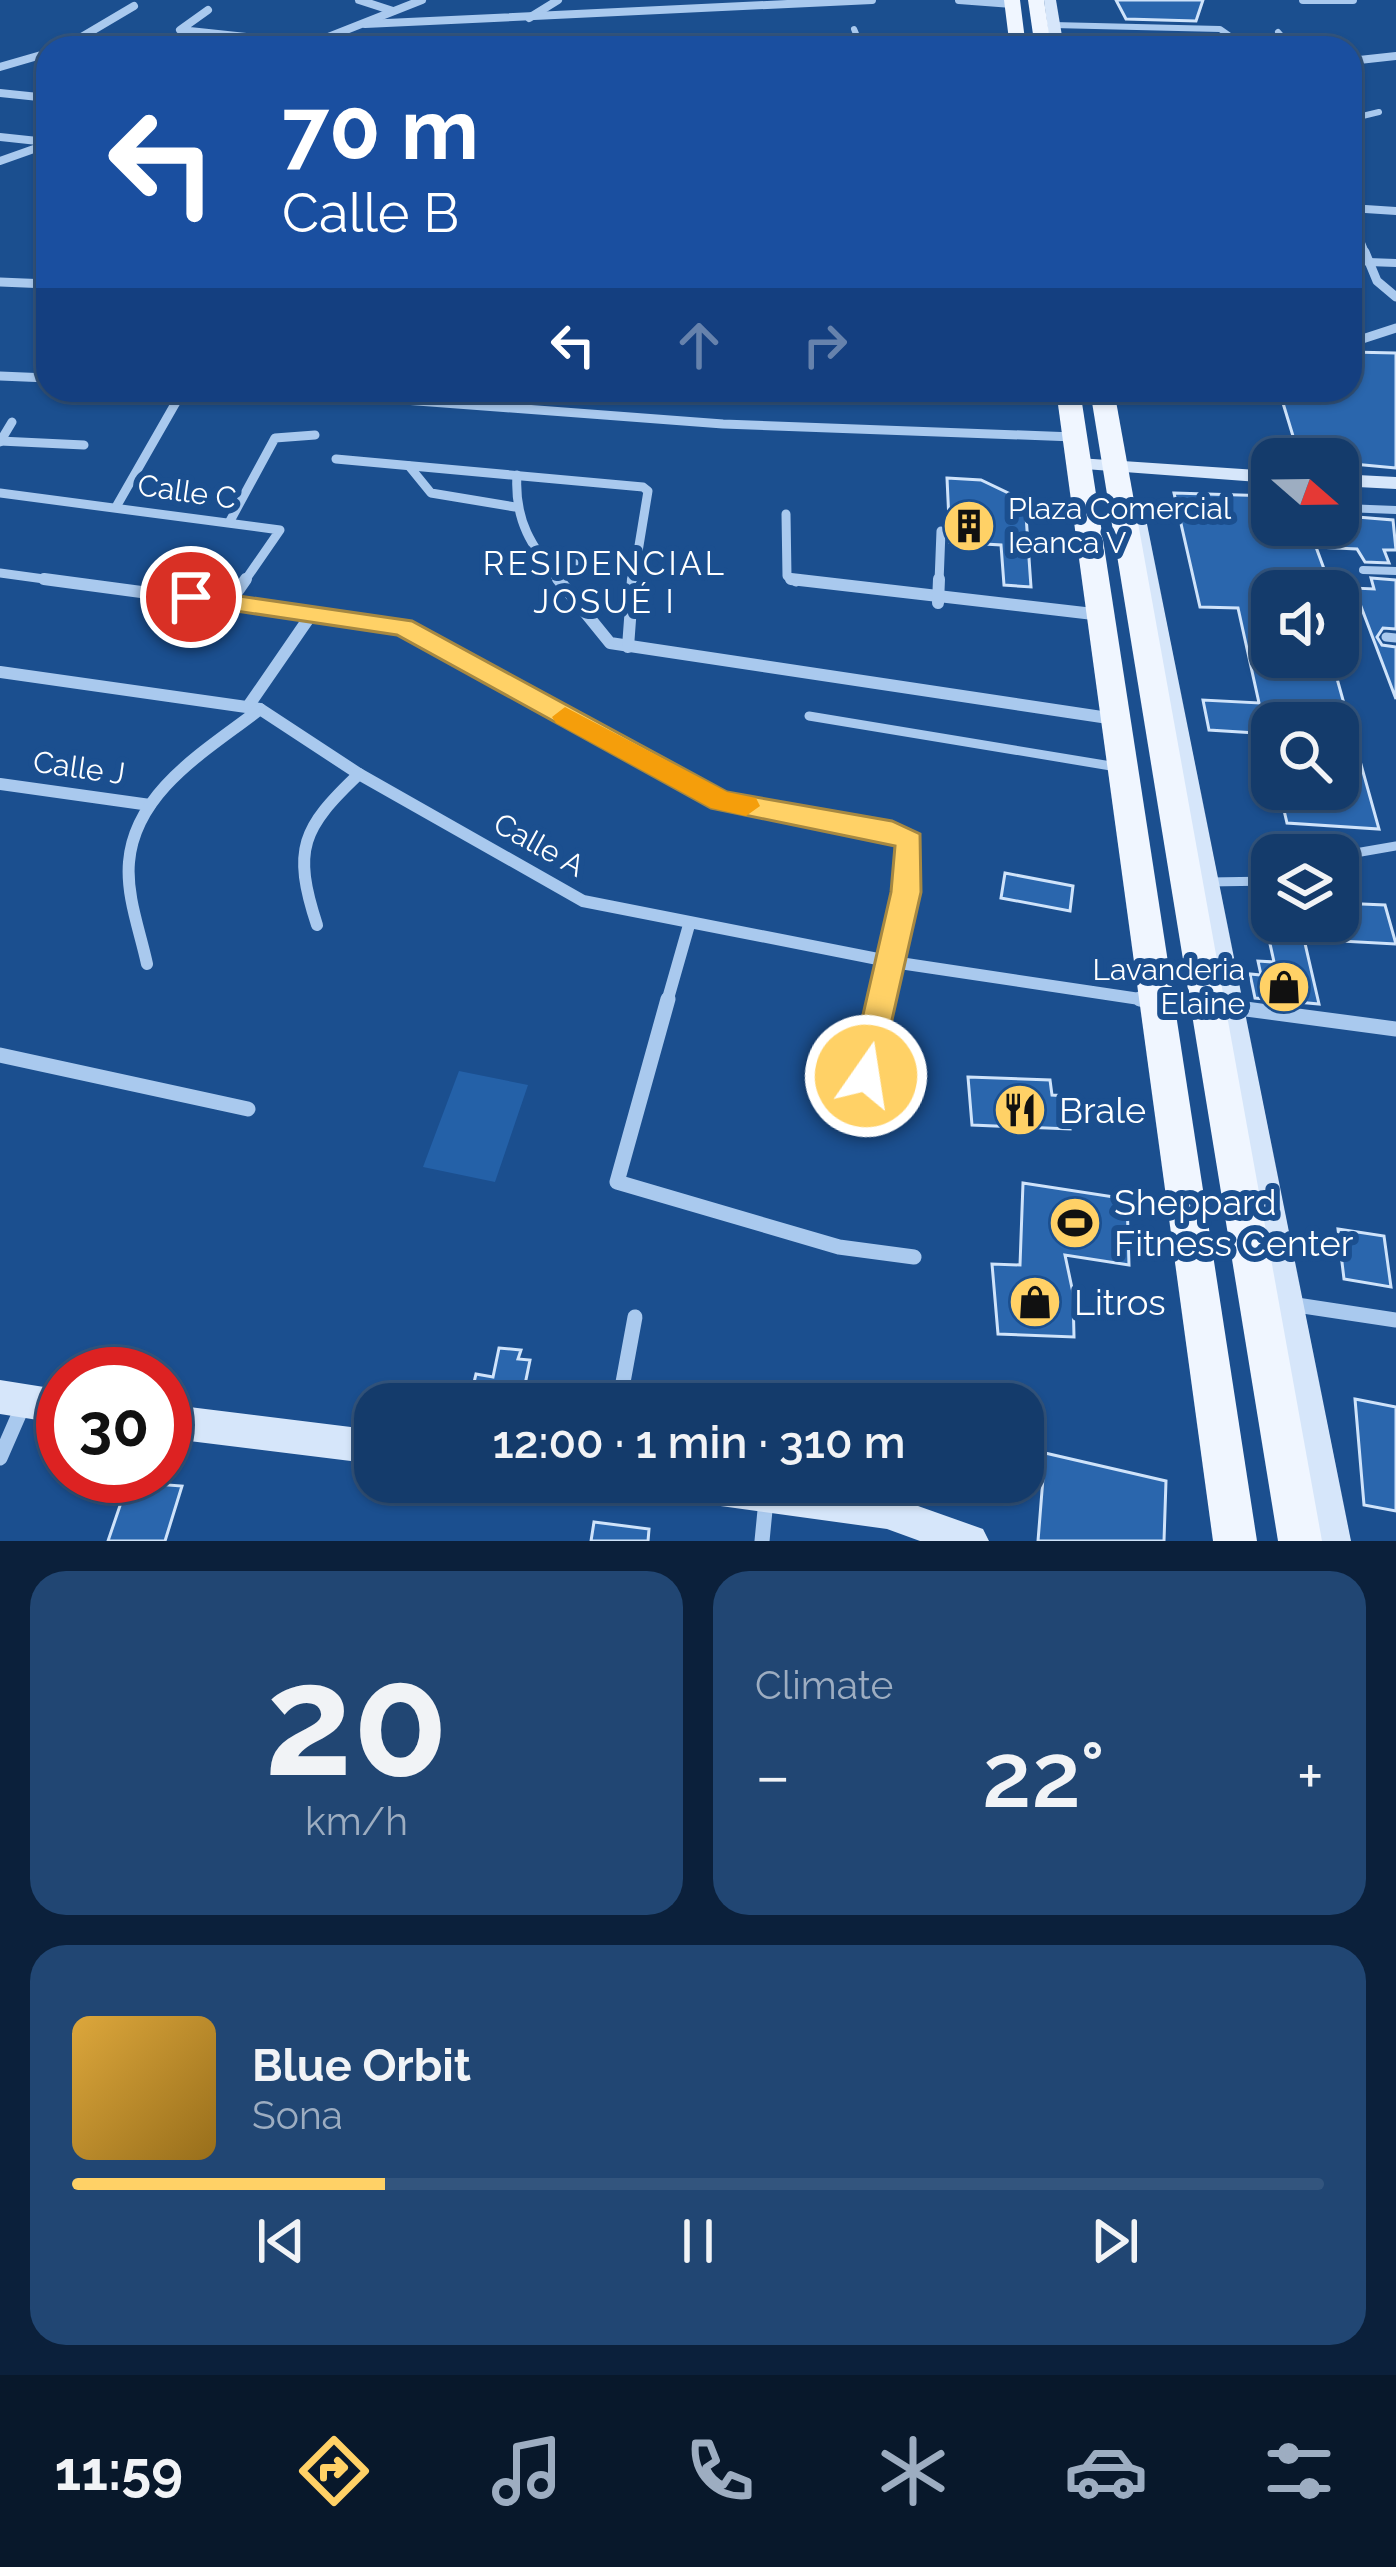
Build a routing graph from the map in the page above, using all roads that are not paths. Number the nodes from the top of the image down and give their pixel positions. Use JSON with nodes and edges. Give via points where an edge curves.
{"nodes":[{"id":1,"x":359,"y":0,"type":"edge"},
{"id":2,"x":422,"y":0,"type":"edge"},
{"id":3,"x":558,"y":0,"type":"edge"},
{"id":4,"x":872,"y":0,"type":"edge"},
{"id":5,"x":959,"y":0,"type":"edge"},
{"id":6,"x":1036,"y":0,"type":"edge"},
{"id":7,"x":1050,"y":0,"type":"edge"},
{"id":8,"x":1303,"y":0,"type":"edge"},
{"id":9,"x":1353,"y":0,"type":"edge"},
{"id":10,"x":1012,"y":2,"type":"edge"},
{"id":11,"x":134,"y":6,"type":"dead end"},
{"id":12,"x":208,"y":10,"type":"dead end"},
{"id":13,"x":394,"y":11,"type":"junction"},
{"id":14,"x":528,"y":18,"type":"junction"},
{"id":15,"x":364,"y":24,"type":"junction"},
{"id":16,"x":854,"y":29,"type":"dead end"},
{"id":17,"x":1278,"y":32,"type":"dead end"},
{"id":18,"x":83,"y":36,"type":"edge"},
{"id":19,"x":231,"y":36,"type":"edge"},
{"id":20,"x":333,"y":36,"type":"edge"},
{"id":21,"x":857,"y":36,"type":"edge"},
{"id":22,"x":1016,"y":36,"type":"edge"},
{"id":23,"x":1049,"y":36,"type":"edge"},
{"id":24,"x":1050,"y":36,"type":"edge"},
{"id":25,"x":1101,"y":36,"type":"edge"},
{"id":26,"x":1236,"y":36,"type":"edge"},
{"id":27,"x":1282,"y":36,"type":"edge"},
{"id":28,"x":1396,"y":56,"type":"edge"},
{"id":29,"x":1382,"y":57,"type":"junction"},
{"id":30,"x":36,"y":58,"type":"edge"},
{"id":31,"x":1362,"y":60,"type":"edge"},
{"id":32,"x":0,"y":67,"type":"edge"},
{"id":33,"x":1396,"y":71,"type":"edge"},
{"id":34,"x":0,"y":93,"type":"edge"},
{"id":35,"x":36,"y":97,"type":"edge"},
{"id":36,"x":1379,"y":112,"type":"dead end"},
{"id":37,"x":1362,"y":116,"type":"edge"},
{"id":38,"x":0,"y":137,"type":"edge"},
{"id":39,"x":36,"y":142,"type":"edge"},
{"id":40,"x":36,"y":148,"type":"edge"},
{"id":41,"x":0,"y":161,"type":"edge"},
{"id":42,"x":1396,"y":211,"type":"edge"},
{"id":43,"x":1362,"y":212,"type":"edge"},
{"id":44,"x":1362,"y":245,"type":"edge"},
{"id":45,"x":1368,"y":262,"type":"junction"},
{"id":46,"x":1396,"y":263,"type":"edge"},
{"id":47,"x":0,"y":282,"type":"edge"},
{"id":48,"x":36,"y":284,"type":"edge"},
{"id":49,"x":1396,"y":297,"type":"edge"},
{"id":50,"x":1396,"y":328,"type":"edge"},
{"id":51,"x":1362,"y":339,"type":"edge"},
{"id":52,"x":0,"y":376,"type":"edge"},
{"id":53,"x":36,"y":378,"type":"edge"},
{"id":54,"x":176,"y":402,"type":"edge"},
{"id":55,"x":431,"y":402,"type":"edge"},
{"id":56,"x":1073,"y":402,"type":"edge"},
{"id":57,"x":1101,"y":402,"type":"edge"},
{"id":58,"x":1109,"y":402,"type":"edge"},
{"id":59,"x":12,"y":422,"type":"dead end"},
{"id":60,"x":315,"y":435,"type":"dead end"},
{"id":61,"x":0,"y":441,"type":"edge"},
{"id":62,"x":84,"y":445,"type":"dead end"},
{"id":63,"x":336,"y":459,"type":"dead end"},
{"id":64,"x":1097,"y":459,"type":"junction"},
{"id":65,"x":410,"y":466,"type":"junction"},
{"id":66,"x":517,"y":475,"type":"junction"},
{"id":67,"x":1251,"y":475,"type":"edge"},
{"id":68,"x":1359,"y":481,"type":"edge"},
{"id":69,"x":1396,"y":483,"type":"edge"},
{"id":70,"x":0,"y":493,"type":"edge"},
{"id":71,"x":116,"y":507,"type":"junction"},
{"id":72,"x":514,"y":507,"type":"junction"},
{"id":73,"x":1359,"y":509,"type":"edge"},
{"id":74,"x":1396,"y":510,"type":"edge"},
{"id":75,"x":786,"y":514,"type":"dead end"},
{"id":76,"x":230,"y":521,"type":"junction"},
{"id":77,"x":940,"y":531,"type":"dead end"},
{"id":78,"x":541,"y":560,"type":"junction"},
{"id":79,"x":634,"y":562,"type":"junction"},
{"id":80,"x":1363,"y":570,"type":"dead end"},
{"id":81,"x":1396,"y":571,"type":"edge"},
{"id":82,"x":0,"y":573,"type":"edge"},
{"id":83,"x":230,"y":602,"type":"junction"},
{"id":84,"x":938,"y":603,"type":"junction"},
{"id":85,"x":311,"y":615,"type":"junction"},
{"id":86,"x":1102,"y":615,"type":"junction"},
{"id":87,"x":628,"y":647,"type":"junction"},
{"id":88,"x":0,"y":672,"type":"edge"},
{"id":89,"x":254,"y":707,"type":"junction"},
{"id":90,"x":809,"y":716,"type":"dead end"},
{"id":91,"x":1116,"y":719,"type":"junction"},
{"id":92,"x":1122,"y":767,"type":"junction"},
{"id":93,"x":359,"y":774,"type":"junction"},
{"id":94,"x":1,"y":786,"type":"edge"},
{"id":95,"x":150,"y":805,"type":"junction"},
{"id":96,"x":1396,"y":846,"type":"edge"},
{"id":97,"x":1359,"y":852,"type":"edge"},
{"id":98,"x":1251,"y":881,"type":"edge"},
{"id":99,"x":1209,"y":882,"type":"junction"},
{"id":100,"x":317,"y":925,"type":"dead end"},
{"id":101,"x":689,"y":925,"type":"junction"},
{"id":102,"x":893,"y":962,"type":"junction"},
{"id":103,"x":147,"y":964,"type":"dead end"},
{"id":104,"x":1154,"y":1001,"type":"junction"},
{"id":105,"x":1218,"y":1005,"type":"junction"},
{"id":106,"x":1396,"y":1029,"type":"edge"},
{"id":107,"x":0,"y":1054,"type":"edge"},
{"id":108,"x":866,"y":1076,"type":"dead end"},
{"id":109,"x":248,"y":1109,"type":"dead end"},
{"id":110,"x":914,"y":1257,"type":"dead end"},
{"id":111,"x":1275,"y":1301,"type":"junction"},
{"id":112,"x":635,"y":1317,"type":"dead end"},
{"id":113,"x":1396,"y":1320,"type":"edge"},
{"id":114,"x":623,"y":1383,"type":"edge"},
{"id":115,"x":12,"y":1400,"type":"edge"},
{"id":116,"x":192,"y":1424,"type":"edge"},
{"id":117,"x":354,"y":1444,"type":"edge"},
{"id":118,"x":0,"y":1458,"type":"edge"},
{"id":119,"x":765,"y":1503,"type":"edge"},
{"id":120,"x":830,"y":1503,"type":"edge"},
{"id":121,"x":1328,"y":1540,"type":"edge"},
{"id":122,"x":761,"y":1541,"type":"edge"},
{"id":123,"x":971,"y":1541,"type":"edge"},
{"id":124,"x":1235,"y":1541,"type":"edge"}],
"edges":[{"from":1,"to":13,"type":"street"},
{"from":2,"to":13,"type":"street"},
{"from":3,"to":14,"type":"street"},
{"from":4,"to":14,"type":"street"},
{"from":5,"to":10,"type":"street"},
{"from":6,"to":23,"type":"main road"},
{"from":7,"to":24,"type":"street"},
{"from":8,"to":9,"type":"street"},
{"from":10,"to":22,"type":"main road"},
{"from":11,"to":18,"type":"street"},
{"from":12,"to":19,"type":"street","via":[[180,31]]},
{"from":13,"to":15,"type":"street"},
{"from":14,"to":15,"type":"street"},
{"from":15,"to":20,"type":"street"},
{"from":16,"to":21,"type":"lane"},
{"from":17,"to":27,"type":"lane"},
{"from":25,"to":26,"type":"lane","via":[[1220,29]]},
{"from":28,"to":29,"type":"street"},
{"from":29,"to":31,"type":"street"},
{"from":29,"to":33,"type":"street"},
{"from":30,"to":32,"type":"street"},
{"from":34,"to":35,"type":"street"},
{"from":36,"to":37,"type":"lane"},
{"from":38,"to":39,"type":"street"},
{"from":40,"to":41,"type":"street"},
{"from":42,"to":43,"type":"street"},
{"from":44,"to":45,"type":"street"},
{"from":45,"to":46,"type":"lane"},
{"from":45,"to":49,"type":"street"},
{"from":47,"to":48,"type":"street"},
{"from":50,"to":51,"type":"street"},
{"from":52,"to":53,"type":"street"},
{"from":54,"to":71,"type":"street"},
{"from":55,"to":64,"type":"street"},
{"from":56,"to":64,"type":"main road"},
{"from":57,"to":64,"type":"main road"},
{"from":58,"to":64,"type":"street"},
{"from":59,"to":61,"type":"street"},
{"from":60,"to":76,"type":"street","via":[[275,438]]},
{"from":61,"to":62,"type":"street"},
{"from":63,"to":65,"type":"street"},
{"from":64,"to":67,"type":"street"},
{"from":64,"to":86,"type":"main road"},
{"from":64,"to":99,"type":"street"},
{"from":64,"to":105,"type":"main road","via":[[1142,617]]},
{"from":65,"to":66,"type":"street"},
{"from":65,"to":72,"type":"street","via":[[431,493]]},
{"from":66,"to":72,"type":"street"},
{"from":66,"to":79,"type":"street","via":[[648,491]]},
{"from":68,"to":69,"type":"street"},
{"from":70,"to":71,"type":"street","name":"Calle C"},
{"from":71,"to":76,"type":"street","name":"Calle C"},
{"from":72,"to":78,"type":"street"},
{"from":73,"to":74,"type":"lane"},
{"from":75,"to":84,"type":"street","via":[[792,582]]},
{"from":76,"to":83,"type":"street","name":"Calle C","via":[[281,536]]},
{"from":77,"to":84,"type":"street"},
{"from":78,"to":79,"type":"street"},
{"from":78,"to":87,"type":"street","via":[[603,638]]},
{"from":79,"to":87,"type":"street"},
{"from":80,"to":81,"type":"lane"},
{"from":82,"to":83,"type":"street"},
{"from":83,"to":85,"type":"street"},
{"from":84,"to":86,"type":"street"},
{"from":85,"to":89,"type":"street"},
{"from":85,"to":102,"type":"street","via":[[403,627],[721,801],[910,841]]},
{"from":86,"to":91,"type":"main road"},
{"from":87,"to":91,"type":"street"},
{"from":88,"to":89,"type":"street","name":"Calle A"},
{"from":89,"to":93,"type":"street","name":"Calle A"},
{"from":89,"to":95,"type":"street"},
{"from":90,"to":92,"type":"lane"},
{"from":91,"to":92,"type":"main road"},
{"from":92,"to":104,"type":"main road"},
{"from":93,"to":100,"type":"street","via":[[311,819],[302,843]]},
{"from":93,"to":101,"type":"street","name":"Calle A","via":[[583,901]]},
{"from":94,"to":95,"type":"street","name":"Calle J"},
{"from":95,"to":103,"type":"street","via":[[133,835],[129,865]]},
{"from":96,"to":97,"type":"lane"},
{"from":98,"to":99,"type":"lane"},
{"from":99,"to":105,"type":"street"},
{"from":101,"to":102,"type":"street","name":"Calle A"},
{"from":101,"to":110,"type":"street","via":[[617,1182],[839,1247]]},
{"from":102,"to":104,"type":"street","name":"Calle A"},
{"from":102,"to":108,"type":"street"},
{"from":104,"to":124,"type":"main road"},
{"from":105,"to":106,"type":"street"},
{"from":105,"to":111,"type":"main road"},
{"from":107,"to":109,"type":"street"},
{"from":111,"to":113,"type":"street"},
{"from":111,"to":121,"type":"main road"},
{"from":112,"to":114,"type":"street"},
{"from":115,"to":118,"type":"street"},
{"from":116,"to":117,"type":"street"},
{"from":119,"to":122,"type":"street"},
{"from":120,"to":123,"type":"street","via":[[887,1512]]}]}
